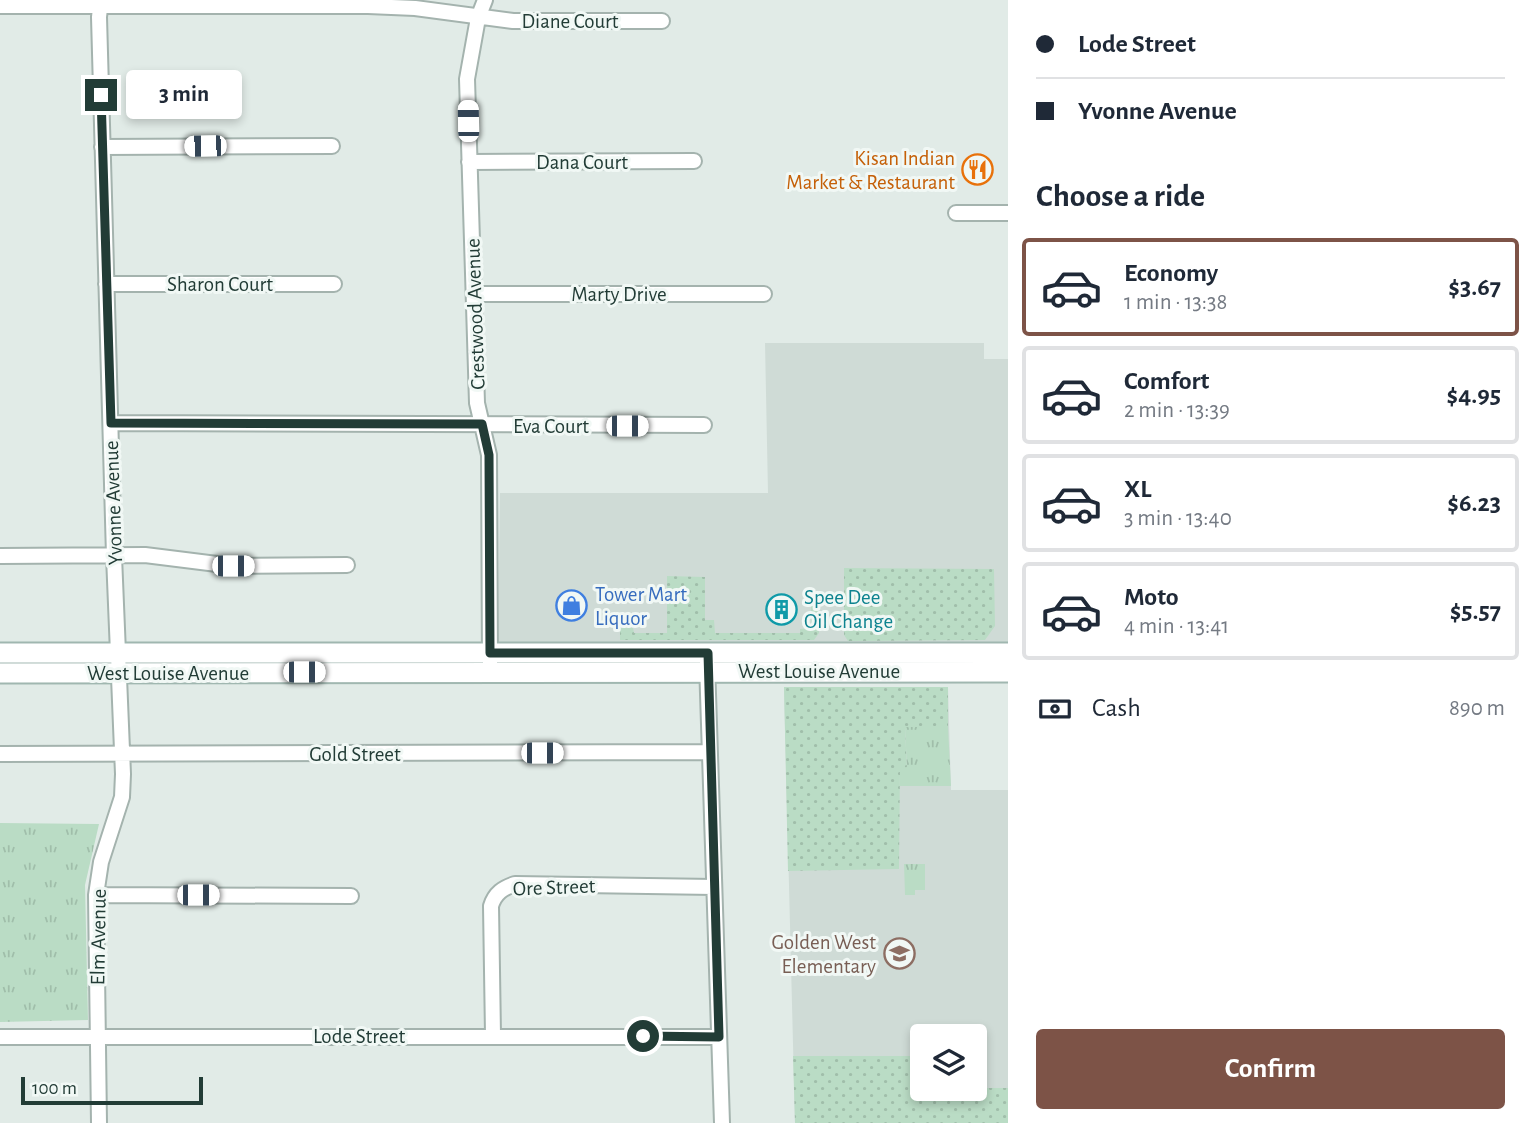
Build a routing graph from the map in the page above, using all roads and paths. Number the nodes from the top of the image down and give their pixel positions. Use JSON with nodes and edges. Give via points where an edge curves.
{"nodes":[{"id":1,"x":485,"y":0,"type":"edge"},
{"id":2,"x":101,"y":3,"type":"edge"},
{"id":3,"x":0,"y":6,"type":"edge"},
{"id":4,"x":478,"y":18,"type":"junction"},
{"id":5,"x":662,"y":21,"type":"dead end"},
{"id":6,"x":332,"y":146,"type":"dead end"},
{"id":7,"x":102,"y":147,"type":"junction"},
{"id":8,"x":469,"y":162,"type":"junction"},
{"id":9,"x":694,"y":162,"type":"dead end"},
{"id":10,"x":956,"y":212,"type":"dead end"},
{"id":11,"x":1008,"y":213,"type":"edge"},
{"id":12,"x":106,"y":284,"type":"junction"},
{"id":13,"x":334,"y":284,"type":"dead end"},
{"id":14,"x":474,"y":293,"type":"junction"},
{"id":15,"x":764,"y":294,"type":"dead end"},
{"id":16,"x":111,"y":423,"type":"junction"},
{"id":17,"x":482,"y":424,"type":"junction"},
{"id":18,"x":704,"y":425,"type":"dead end"},
{"id":19,"x":0,"y":556,"type":"edge"},
{"id":20,"x":114,"y":556,"type":"junction"},
{"id":21,"x":347,"y":565,"type":"dead end"},
{"id":22,"x":0,"y":653,"type":"edge"},
{"id":23,"x":1008,"y":653,"type":"edge"},
{"id":24,"x":490,"y":662,"type":"junction"},
{"id":25,"x":708,"y":662,"type":"junction"},
{"id":26,"x":119,"y":663,"type":"junction"},
{"id":27,"x":1008,"y":672,"type":"edge"},
{"id":28,"x":0,"y":673,"type":"edge"},
{"id":29,"x":710,"y":752,"type":"junction"},
{"id":30,"x":0,"y":754,"type":"edge"},
{"id":31,"x":122,"y":755,"type":"junction"},
{"id":32,"x":715,"y":887,"type":"junction"},
{"id":33,"x":96,"y":895,"type":"junction"},
{"id":34,"x":351,"y":896,"type":"dead end"},
{"id":35,"x":493,"y":1035,"type":"junction"},
{"id":36,"x":0,"y":1037,"type":"edge"},
{"id":37,"x":96,"y":1037,"type":"junction"},
{"id":38,"x":719,"y":1037,"type":"junction"},
{"id":39,"x":99,"y":1123,"type":"edge"},
{"id":40,"x":722,"y":1123,"type":"edge"}],
"edges":[{"from":1,"to":4,"type":"street","name":"Crestwood Avenue"},
{"from":2,"to":3,"type":"street","name":"Diane Court"},
{"from":2,"to":4,"type":"street","name":"Diane Court","via":[[369,6]]},
{"from":2,"to":7,"type":"street","name":"Yvonne Avenue"},
{"from":4,"to":5,"type":"street","name":"Diane Court","via":[[567,23]]},
{"from":4,"to":8,"type":"street","name":"Crestwood Avenue","via":[[467,79]]},
{"from":6,"to":7,"type":"street"},
{"from":7,"to":12,"type":"street","name":"Yvonne Avenue"},
{"from":8,"to":9,"type":"street","name":"Dana Court"},
{"from":8,"to":14,"type":"street","name":"Crestwood Avenue"},
{"from":10,"to":11,"type":"street"},
{"from":12,"to":13,"type":"street","name":"Sharon Court"},
{"from":12,"to":16,"type":"street","name":"Yvonne Avenue"},
{"from":14,"to":15,"type":"street","name":"Marty Drive"},
{"from":14,"to":17,"type":"street","name":"Crestwood Avenue","via":[[477,403]]},
{"from":16,"to":17,"type":"street","name":"Eva Court"},
{"from":16,"to":20,"type":"street","name":"Yvonne Avenue"},
{"from":17,"to":18,"type":"street","name":"Eva Court"},
{"from":17,"to":24,"type":"street","name":"Crestwood Avenue","via":[[489,455]]},
{"from":19,"to":20,"type":"street"},
{"from":20,"to":21,"type":"street","via":[[145,555],[233,566]]},
{"from":20,"to":26,"type":"street","name":"Yvonne Avenue"},
{"from":22,"to":26,"type":"main road","name":"West Louise Avenue"},
{"from":23,"to":25,"type":"main road","name":"West Louise Avenue"},
{"from":24,"to":25,"type":"main road","name":"West Louise Avenue"},
{"from":24,"to":26,"type":"main road","name":"West Louise Avenue"},
{"from":25,"to":27,"type":"main road","name":"West Louise Avenue"},
{"from":25,"to":29,"type":"street"},
{"from":26,"to":28,"type":"main road","name":"West Louise Avenue"},
{"from":26,"to":31,"type":"street","name":"Yvonne Avenue"},
{"from":29,"to":31,"type":"street","name":"Gold Street"},
{"from":29,"to":32,"type":"street"},
{"from":30,"to":31,"type":"street","name":"Gold Street"},
{"from":31,"to":33,"type":"street","name":"Elm Avenue","via":[[122,797],[101,862]]},
{"from":32,"to":35,"type":"street","name":"Ore Street","via":[[515,884],[502,889],[491,906]]},
{"from":32,"to":38,"type":"street"},
{"from":33,"to":34,"type":"street"},
{"from":33,"to":37,"type":"street","name":"Elm Avenue"},
{"from":35,"to":37,"type":"street","name":"Lode Street"},
{"from":35,"to":38,"type":"street","name":"Lode Street"},
{"from":36,"to":37,"type":"street","name":"Lode Street"},
{"from":37,"to":39,"type":"street","name":"Elm Avenue"},
{"from":38,"to":40,"type":"street"}]}
